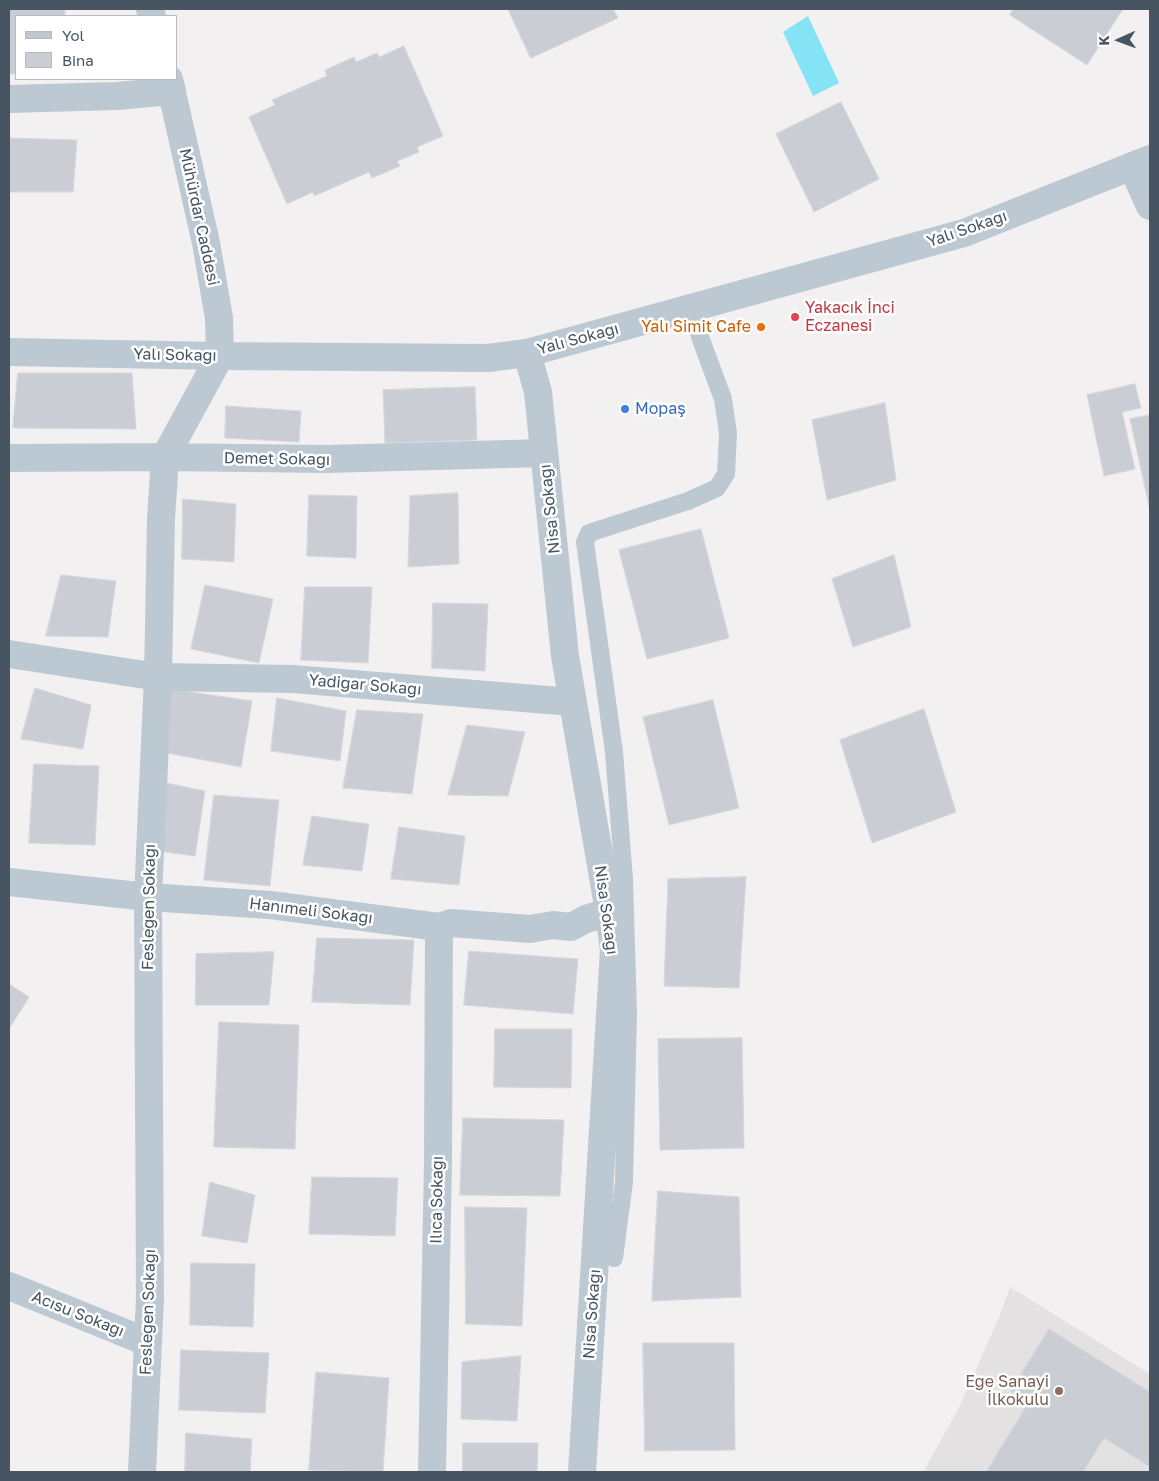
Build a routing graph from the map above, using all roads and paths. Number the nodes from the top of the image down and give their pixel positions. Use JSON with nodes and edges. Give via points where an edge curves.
{"nodes":[{"id":1,"x":171,"y":85,"type":"edge"},
{"id":2,"x":9,"y":99,"type":"edge"},
{"id":3,"x":1141,"y":163,"type":"edge"},
{"id":4,"x":1150,"y":206,"type":"edge"},
{"id":5,"x":693,"y":307,"type":"junction"},
{"id":6,"x":9,"y":352,"type":"edge"},
{"id":7,"x":528,"y":353,"type":"junction"},
{"id":8,"x":220,"y":356,"type":"junction"},
{"id":9,"x":544,"y":453,"type":"junction"},
{"id":10,"x":165,"y":457,"type":"junction"},
{"id":11,"x":9,"y":458,"type":"edge"},
{"id":12,"x":9,"y":654,"type":"edge"},
{"id":13,"x":158,"y":677,"type":"junction"},
{"id":14,"x":572,"y":702,"type":"junction"},
{"id":15,"x":9,"y":882,"type":"edge"},
{"id":16,"x":148,"y":898,"type":"junction"},
{"id":17,"x":609,"y":912,"type":"junction"},
{"id":18,"x":439,"y":927,"type":"junction"},
{"id":19,"x":614,"y":1258,"type":"dead end"},
{"id":20,"x":9,"y":1286,"type":"edge"},
{"id":21,"x":147,"y":1342,"type":"junction"},
{"id":22,"x":142,"y":1472,"type":"edge"},
{"id":23,"x":432,"y":1472,"type":"edge"},
{"id":24,"x":582,"y":1472,"type":"edge"}],
"edges":[{"from":1,"to":2,"type":"street","via":[[117,96]]},
{"from":1,"to":8,"type":"street","name":"Mühürdar Caddesi","via":[[219,318]]},
{"from":3,"to":4,"type":"street"},
{"from":3,"to":5,"type":"street","name":"Yalı Sokağı","via":[[964,233]]},
{"from":5,"to":7,"type":"street","name":"Yalı Sokağı"},
{"from":5,"to":19,"type":"lane","via":[[700,337],[723,399],[728,433],[726,474],[717,488],[589,533],[585,542],[614,752],[624,879],[628,1014],[624,1182]]},
{"from":6,"to":8,"type":"street","name":"Yalı Sokağı"},
{"from":7,"to":8,"type":"street","name":"Yalı Sokağı","via":[[488,358]]},
{"from":7,"to":9,"type":"street","name":"Nisa Sokağı","via":[[538,392]]},
{"from":8,"to":10,"type":"street","name":"Fesleğen Sokağı"},
{"from":9,"to":10,"type":"street","name":"Demet Sokağı","via":[[327,460]]},
{"from":9,"to":14,"type":"street","name":"Nisa Sokağı"},
{"from":10,"to":11,"type":"street","name":"Demet Sokağı"},
{"from":10,"to":13,"type":"street","name":"Fesleğen Sokağı"},
{"from":12,"to":13,"type":"street","name":"Yadigar Sokağı"},
{"from":13,"to":14,"type":"street","name":"Yadigar Sokağı","via":[[293,679]]},
{"from":13,"to":16,"type":"street","name":"Fesleğen Sokağı"},
{"from":14,"to":17,"type":"street","name":"Nisa Sokağı"},
{"from":15,"to":16,"type":"street","name":"Hanımeli Sokağı"},
{"from":16,"to":18,"type":"street","name":"Hanımeli Sokağı","via":[[270,905]]},
{"from":16,"to":21,"type":"street","name":"Fesleğen Sokağı","via":[[150,1298]]},
{"from":17,"to":18,"type":"street","name":"Hanımeli Sokağı","via":[[571,927],[554,925],[530,929],[451,923]]},
{"from":17,"to":24,"type":"street","name":"Nisa Sokağı","via":[[614,950]]},
{"from":18,"to":23,"type":"street","name":"Ilıca Sokağı"},
{"from":20,"to":21,"type":"street","name":"Acısu Sokağı"},
{"from":21,"to":22,"type":"street","name":"Fesleğen Sokağı"}]}
